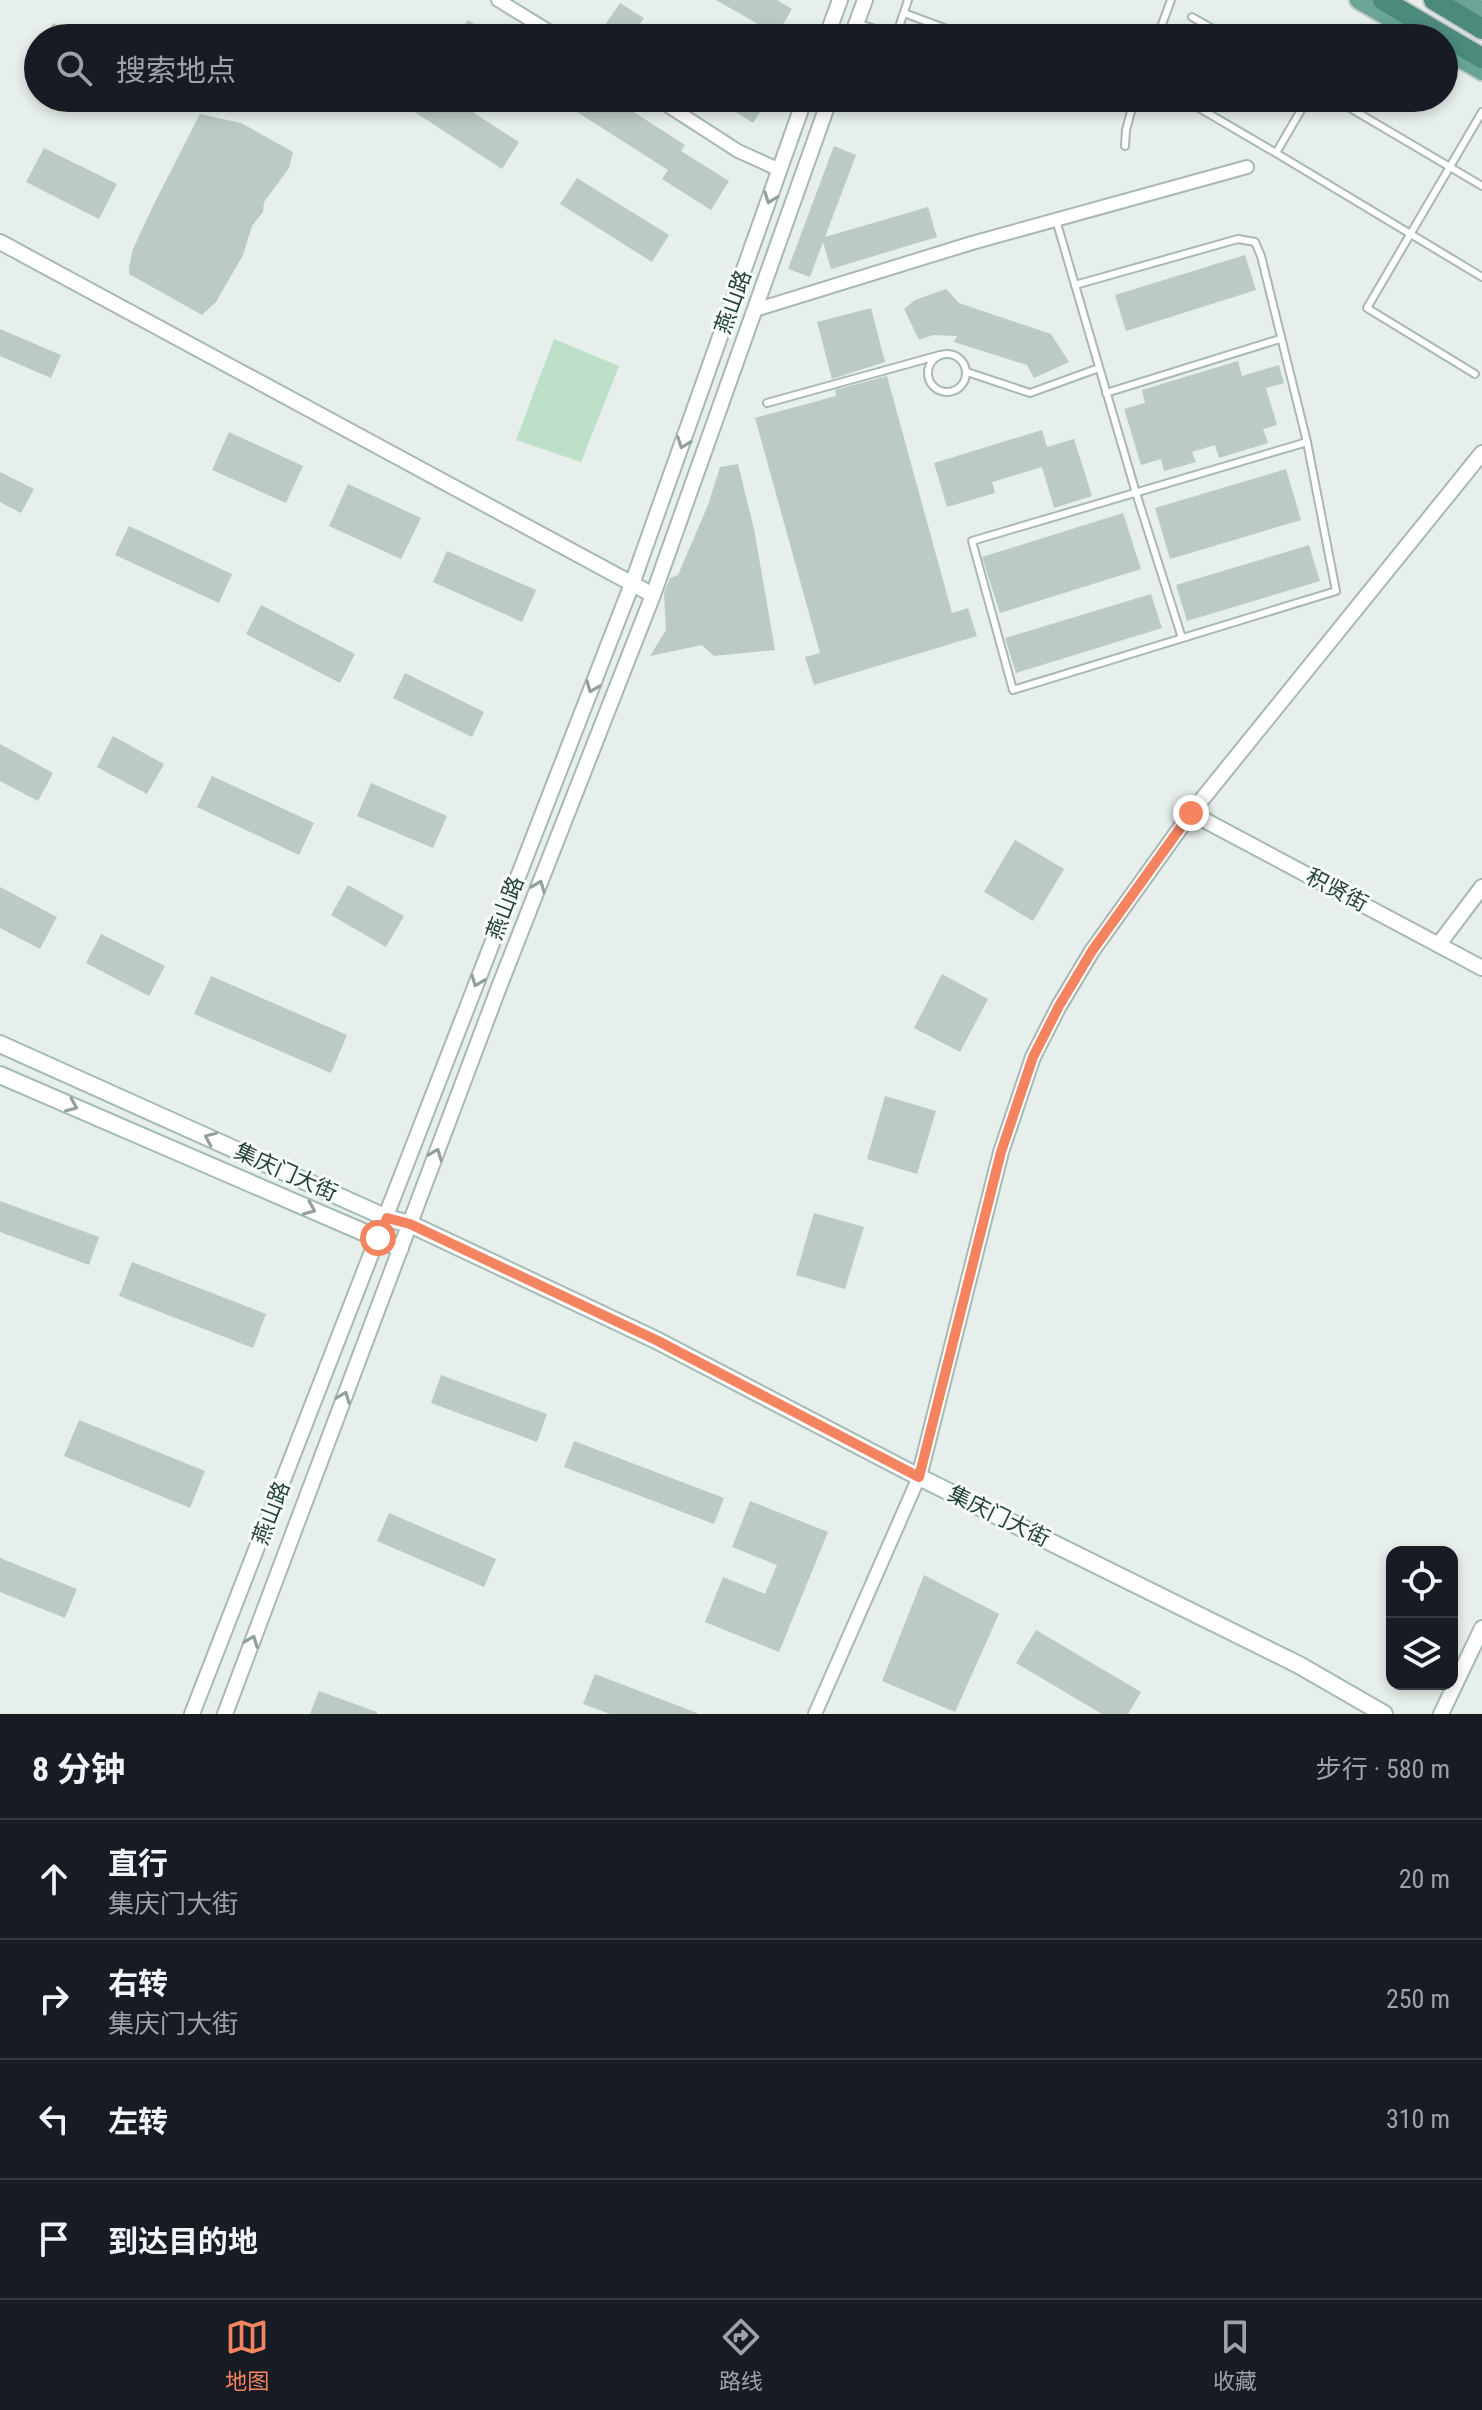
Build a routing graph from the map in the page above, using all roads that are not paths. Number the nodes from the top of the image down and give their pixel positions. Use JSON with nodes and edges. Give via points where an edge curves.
{"nodes":[{"id":1,"x":498,"y":0,"type":"edge"},
{"id":2,"x":840,"y":0,"type":"edge"},
{"id":3,"x":865,"y":0,"type":"edge"},
{"id":4,"x":908,"y":0,"type":"edge"},
{"id":5,"x":1171,"y":0,"type":"edge"},
{"id":6,"x":1359,"y":0,"type":"edge"},
{"id":7,"x":1383,"y":0,"type":"edge"},
{"id":8,"x":1434,"y":0,"type":"edge"},
{"id":9,"x":1463,"y":0,"type":"edge"},
{"id":10,"x":1482,"y":11,"type":"edge"},
{"id":11,"x":904,"y":13,"type":"junction"},
{"id":12,"x":1192,"y":17,"type":"dead end"},
{"id":13,"x":857,"y":23,"type":"joint"},
{"id":14,"x":537,"y":24,"type":"edge"},
{"id":15,"x":831,"y":24,"type":"edge"},
{"id":16,"x":860,"y":24,"type":"edge"},
{"id":17,"x":901,"y":24,"type":"edge"},
{"id":18,"x":933,"y":24,"type":"edge"},
{"id":19,"x":1162,"y":24,"type":"edge"},
{"id":20,"x":1204,"y":24,"type":"edge"},
{"id":21,"x":1401,"y":24,"type":"edge"},
{"id":22,"x":1424,"y":24,"type":"edge"},
{"id":23,"x":1482,"y":29,"type":"edge"},
{"id":24,"x":1458,"y":44,"type":"edge"},
{"id":25,"x":1458,"y":57,"type":"edge"},
{"id":26,"x":1482,"y":58,"type":"edge"},
{"id":27,"x":1482,"y":71,"type":"edge"},
{"id":28,"x":678,"y":112,"type":"edge"},
{"id":29,"x":800,"y":112,"type":"edge"},
{"id":30,"x":825,"y":112,"type":"edge"},
{"id":31,"x":1131,"y":112,"type":"edge"},
{"id":32,"x":1206,"y":112,"type":"edge"},
{"id":33,"x":1300,"y":112,"type":"edge"},
{"id":34,"x":1357,"y":112,"type":"edge"},
{"id":35,"x":1482,"y":112,"type":"edge"},
{"id":36,"x":1125,"y":146,"type":"dead end"},
{"id":37,"x":1276,"y":153,"type":"junction"},
{"id":38,"x":1450,"y":166,"type":"junction"},
{"id":39,"x":1247,"y":167,"type":"dead end"},
{"id":40,"x":780,"y":170,"type":"junction"},
{"id":41,"x":1482,"y":186,"type":"edge"},
{"id":42,"x":1056,"y":220,"type":"junction"},
{"id":43,"x":1411,"y":233,"type":"junction"},
{"id":44,"x":0,"y":242,"type":"edge"},
{"id":45,"x":1482,"y":277,"type":"edge"},
{"id":46,"x":1075,"y":285,"type":"junction"},
{"id":47,"x":755,"y":310,"type":"junction"},
{"id":48,"x":1280,"y":339,"type":"junction"},
{"id":49,"x":940,"y":355,"type":"junction"},
{"id":50,"x":1099,"y":368,"type":"junction"},
{"id":51,"x":967,"y":372,"type":"junction"},
{"id":52,"x":1475,"y":374,"type":"dead end"},
{"id":53,"x":1106,"y":393,"type":"junction"},
{"id":54,"x":767,"y":403,"type":"dead end"},
{"id":55,"x":1307,"y":442,"type":"junction"},
{"id":56,"x":1481,"y":455,"type":"edge"},
{"id":57,"x":1136,"y":493,"type":"junction"},
{"id":58,"x":632,"y":584,"type":"junction"},
{"id":59,"x":653,"y":595,"type":"junction"},
{"id":60,"x":1182,"y":638,"type":"junction"},
{"id":61,"x":1191,"y":813,"type":"junction"},
{"id":62,"x":1482,"y":887,"type":"edge"},
{"id":63,"x":1439,"y":944,"type":"junction"},
{"id":64,"x":1482,"y":968,"type":"edge"},
{"id":65,"x":0,"y":1044,"type":"edge"},
{"id":66,"x":0,"y":1075,"type":"edge"},
{"id":67,"x":387,"y":1218,"type":"junction"},
{"id":68,"x":410,"y":1224,"type":"junction"},
{"id":69,"x":378,"y":1238,"type":"junction"},
{"id":70,"x":400,"y":1248,"type":"junction"},
{"id":71,"x":919,"y":1477,"type":"junction"},
{"id":72,"x":1482,"y":1628,"type":"edge"},
{"id":73,"x":817,"y":1713,"type":"edge"},
{"id":74,"x":192,"y":1714,"type":"edge"},
{"id":75,"x":225,"y":1714,"type":"edge"},
{"id":76,"x":1384,"y":1714,"type":"edge"},
{"id":77,"x":1441,"y":1714,"type":"edge"}],
"edges":[{"from":1,"to":14,"type":"street"},
{"from":2,"to":15,"type":"street"},
{"from":3,"to":13,"type":"street"},
{"from":4,"to":11,"type":"lane"},
{"from":5,"to":19,"type":"lane"},
{"from":6,"to":21,"type":"main road"},
{"from":7,"to":22,"type":"highway"},
{"from":8,"to":23,"type":"highway"},
{"from":9,"to":10,"type":"main road"},
{"from":11,"to":17,"type":"lane"},
{"from":11,"to":18,"type":"lane"},
{"from":12,"to":20,"type":"lane"},
{"from":13,"to":16,"type":"lane"},
{"from":24,"to":26,"type":"highway"},
{"from":25,"to":27,"type":"main road"},
{"from":28,"to":40,"type":"street","via":[[738,151]]},
{"from":29,"to":40,"type":"street","name":"燕山路"},
{"from":30,"to":47,"type":"street","name":"燕山路"},
{"from":31,"to":36,"type":"lane"},
{"from":32,"to":37,"type":"lane"},
{"from":33,"to":37,"type":"lane"},
{"from":34,"to":38,"type":"lane"},
{"from":35,"to":38,"type":"lane"},
{"from":37,"to":43,"type":"lane"},
{"from":38,"to":41,"type":"lane"},
{"from":38,"to":43,"type":"lane"},
{"from":39,"to":42,"type":"street"},
{"from":40,"to":58,"type":"street","name":"燕山路","one_way":true},
{"from":42,"to":46,"type":"lane"},
{"from":42,"to":47,"type":"street"},
{"from":43,"to":45,"type":"lane"},
{"from":43,"to":52,"type":"lane","via":[[1367,308]]},
{"from":44,"to":58,"type":"street"},
{"from":46,"to":48,"type":"lane","via":[[1238,239],[1255,242]]},
{"from":46,"to":50,"type":"lane"},
{"from":47,"to":59,"type":"street","name":"燕山路"},
{"from":48,"to":53,"type":"lane"},
{"from":48,"to":55,"type":"lane"},
{"from":49,"to":51,"type":"lane","via":[[958,356]]},
{"from":49,"to":51,"type":"lane","via":[[931,362],[928,375],[939,390],[958,389]]},
{"from":49,"to":54,"type":"lane"},
{"from":50,"to":51,"type":"lane","via":[[1030,393]]},
{"from":50,"to":53,"type":"lane"},
{"from":53,"to":57,"type":"lane"},
{"from":55,"to":57,"type":"lane"},
{"from":55,"to":60,"type":"lane","via":[[1336,591]]},
{"from":56,"to":61,"type":"street"},
{"from":57,"to":60,"type":"lane"},
{"from":57,"to":60,"type":"lane","via":[[972,541],[1013,690]]},
{"from":58,"to":59,"type":"street"},
{"from":58,"to":67,"type":"street","name":"燕山路","one_way":true},
{"from":68,"to":59,"type":"street","name":"燕山路","one_way":true},
{"from":61,"to":63,"type":"street","name":"积贤街"},
{"from":61,"to":71,"type":"street","via":[[1092,951],[1033,1057],[1001,1152]]},
{"from":62,"to":63,"type":"street"},
{"from":63,"to":64,"type":"street","name":"积贤街"},
{"from":67,"to":65,"type":"main road","name":"集庆门大街","one_way":true},
{"from":66,"to":69,"type":"main road","name":"集庆门大街","one_way":true},
{"from":67,"to":68,"type":"main road","name":"集庆门大街"},
{"from":67,"to":69,"type":"street","name":"燕山路"},
{"from":68,"to":70,"type":"street","name":"燕山路"},
{"from":68,"to":71,"type":"main road","name":"集庆门大街","via":[[656,1340]]},
{"from":69,"to":70,"type":"main road","name":"集庆门大街"},
{"from":69,"to":74,"type":"street","name":"燕山路"},
{"from":75,"to":70,"type":"street","name":"燕山路","one_way":true},
{"from":71,"to":73,"type":"street"},
{"from":71,"to":76,"type":"main road","name":"集庆门大街","via":[[1299,1665]]},
{"from":72,"to":77,"type":"street"}]}
